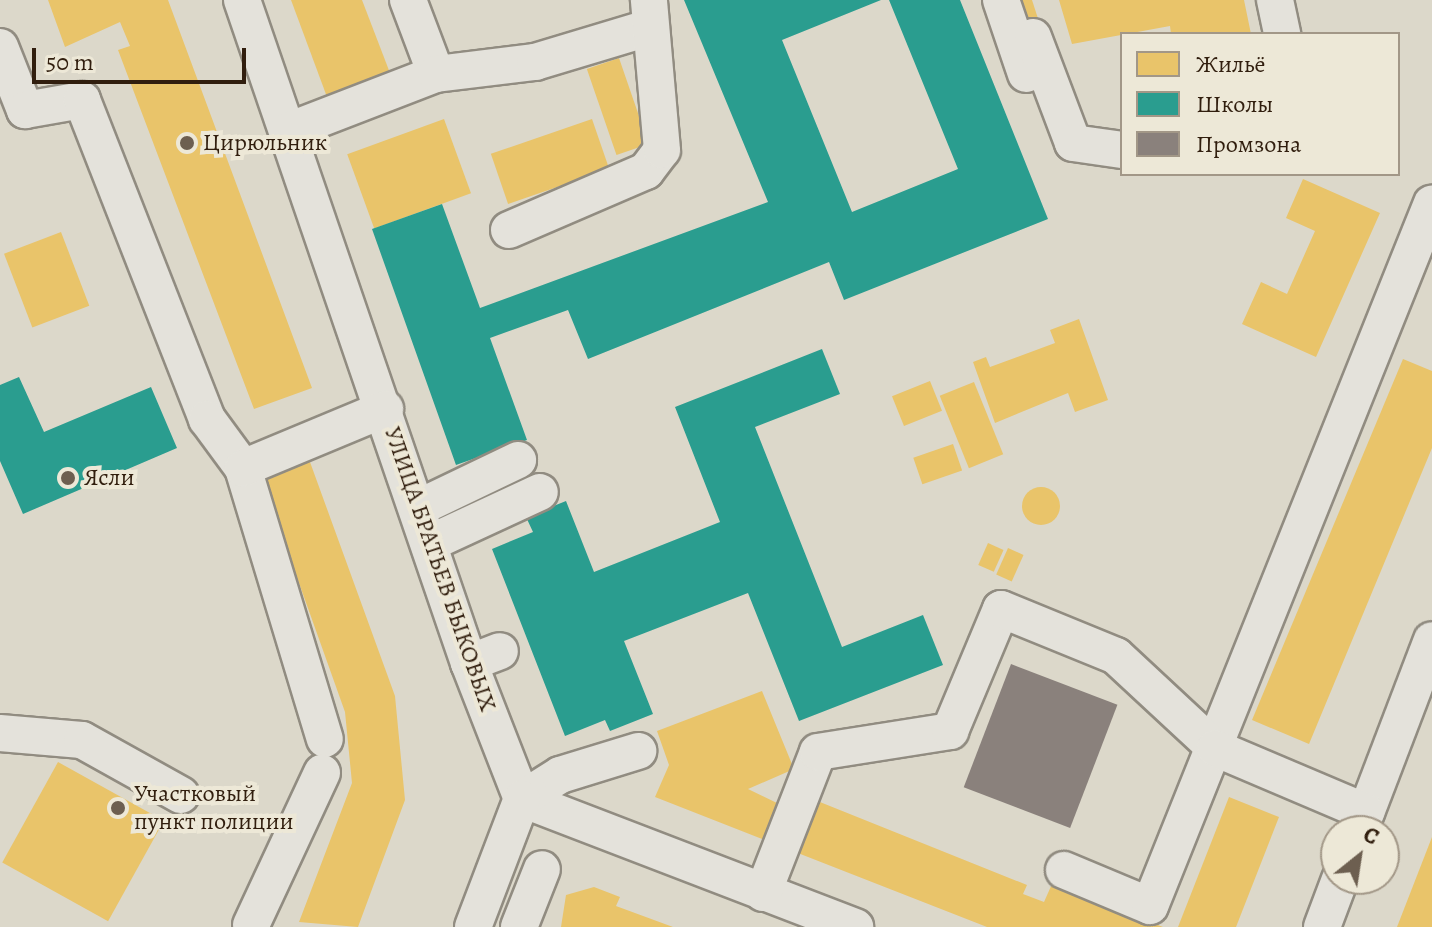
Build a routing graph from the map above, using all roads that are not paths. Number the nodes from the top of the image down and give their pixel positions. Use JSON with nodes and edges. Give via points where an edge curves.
{"nodes":[{"id":1,"x":242,"y":0,"type":"edge"},
{"id":2,"x":408,"y":0,"type":"edge"},
{"id":3,"x":1001,"y":0,"type":"edge"},
{"id":4,"x":1275,"y":0,"type":"edge"},
{"id":5,"x":648,"y":14,"type":"edge"},
{"id":6,"x":1282,"y":32,"type":"edge"},
{"id":7,"x":1033,"y":37,"type":"dead end"},
{"id":8,"x":0,"y":47,"type":"edge"},
{"id":9,"x":436,"y":74,"type":"junction"},
{"id":10,"x":1060,"y":111,"type":"junction"},
{"id":11,"x":12,"y":114,"type":"edge"},
{"id":12,"x":288,"y":131,"type":"junction"},
{"id":13,"x":1120,"y":150,"type":"edge"},
{"id":14,"x":1432,"y":203,"type":"edge"},
{"id":15,"x":509,"y":230,"type":"dead end"},
{"id":16,"x":1420,"y":281,"type":"edge"},
{"id":17,"x":385,"y":409,"type":"junction"},
{"id":18,"x":518,"y":460,"type":"dead end"},
{"id":19,"x":243,"y":468,"type":"junction"},
{"id":20,"x":540,"y":492,"type":"dead end"},
{"id":21,"x":418,"y":508,"type":"junction"},
{"id":22,"x":430,"y":543,"type":"junction"},
{"id":23,"x":1432,"y":640,"type":"edge"},
{"id":24,"x":0,"y":733,"type":"edge"},
{"id":25,"x":1215,"y":748,"type":"junction"},
{"id":26,"x":638,"y":751,"type":"dead end"},
{"id":27,"x":181,"y":795,"type":"dead end"},
{"id":28,"x":522,"y":799,"type":"junction"},
{"id":29,"x":1351,"y":815,"type":"edge"},
{"id":30,"x":1365,"y":815,"type":"edge"},
{"id":31,"x":542,"y":869,"type":"dead end"},
{"id":32,"x":1064,"y":870,"type":"dead end"},
{"id":33,"x":763,"y":893,"type":"junction"},
{"id":34,"x":1334,"y":895,"type":"edge"},
{"id":35,"x":252,"y":926,"type":"edge"},
{"id":36,"x":473,"y":927,"type":"edge"},
{"id":37,"x":519,"y":927,"type":"edge"},
{"id":38,"x":855,"y":927,"type":"edge"},
{"id":39,"x":1322,"y":927,"type":"edge"}],
"edges":[{"from":1,"to":12,"type":"street","name":"УЛИЦА БРАТЬЕВ БЫКОВЫХ"},
{"from":2,"to":9,"type":"street"},
{"from":3,"to":10,"type":"street","via":[[1034,95]]},
{"from":4,"to":6,"type":"street"},
{"from":5,"to":9,"type":"street","via":[[535,62]]},
{"from":5,"to":15,"type":"street","via":[[662,150],[646,171]]},
{"from":7,"to":10,"type":"street"},
{"from":8,"to":11,"type":"street"},
{"from":9,"to":12,"type":"street"},
{"from":10,"to":13,"type":"street","via":[[1073,143]]},
{"from":11,"to":19,"type":"street","via":[[82,100],[207,419]]},
{"from":12,"to":17,"type":"street","name":"УЛИЦА БРАТЬЕВ БЫКОВЫХ"},
{"from":14,"to":16,"type":"street"},
{"from":16,"to":25,"type":"street"},
{"from":17,"to":19,"type":"street"},
{"from":17,"to":21,"type":"street","name":"УЛИЦА БРАТЬЕВ БЫКОВЫХ"},
{"from":18,"to":21,"type":"street"},
{"from":19,"to":35,"type":"street","via":[[324,756]]},
{"from":20,"to":22,"type":"street"},
{"from":21,"to":22,"type":"street","name":"УЛИЦА БРАТЬЕВ БЫКОВЫХ"},
{"from":22,"to":28,"type":"street","name":"УЛИЦА БРАТЬЕВ БЫКОВЫХ","via":[[485,657]]},
{"from":23,"to":30,"type":"street"},
{"from":24,"to":27,"type":"street","via":[[82,740]]},
{"from":25,"to":29,"type":"street"},
{"from":25,"to":32,"type":"street","via":[[1150,906]]},
{"from":25,"to":33,"type":"street","via":[[1116,656],[1001,609],[950,731],[818,752]]},
{"from":26,"to":28,"type":"street","via":[[560,775]]},
{"from":28,"to":33,"type":"street"},
{"from":28,"to":36,"type":"street"},
{"from":31,"to":37,"type":"street"},
{"from":33,"to":38,"type":"street"},
{"from":34,"to":39,"type":"street"}]}
